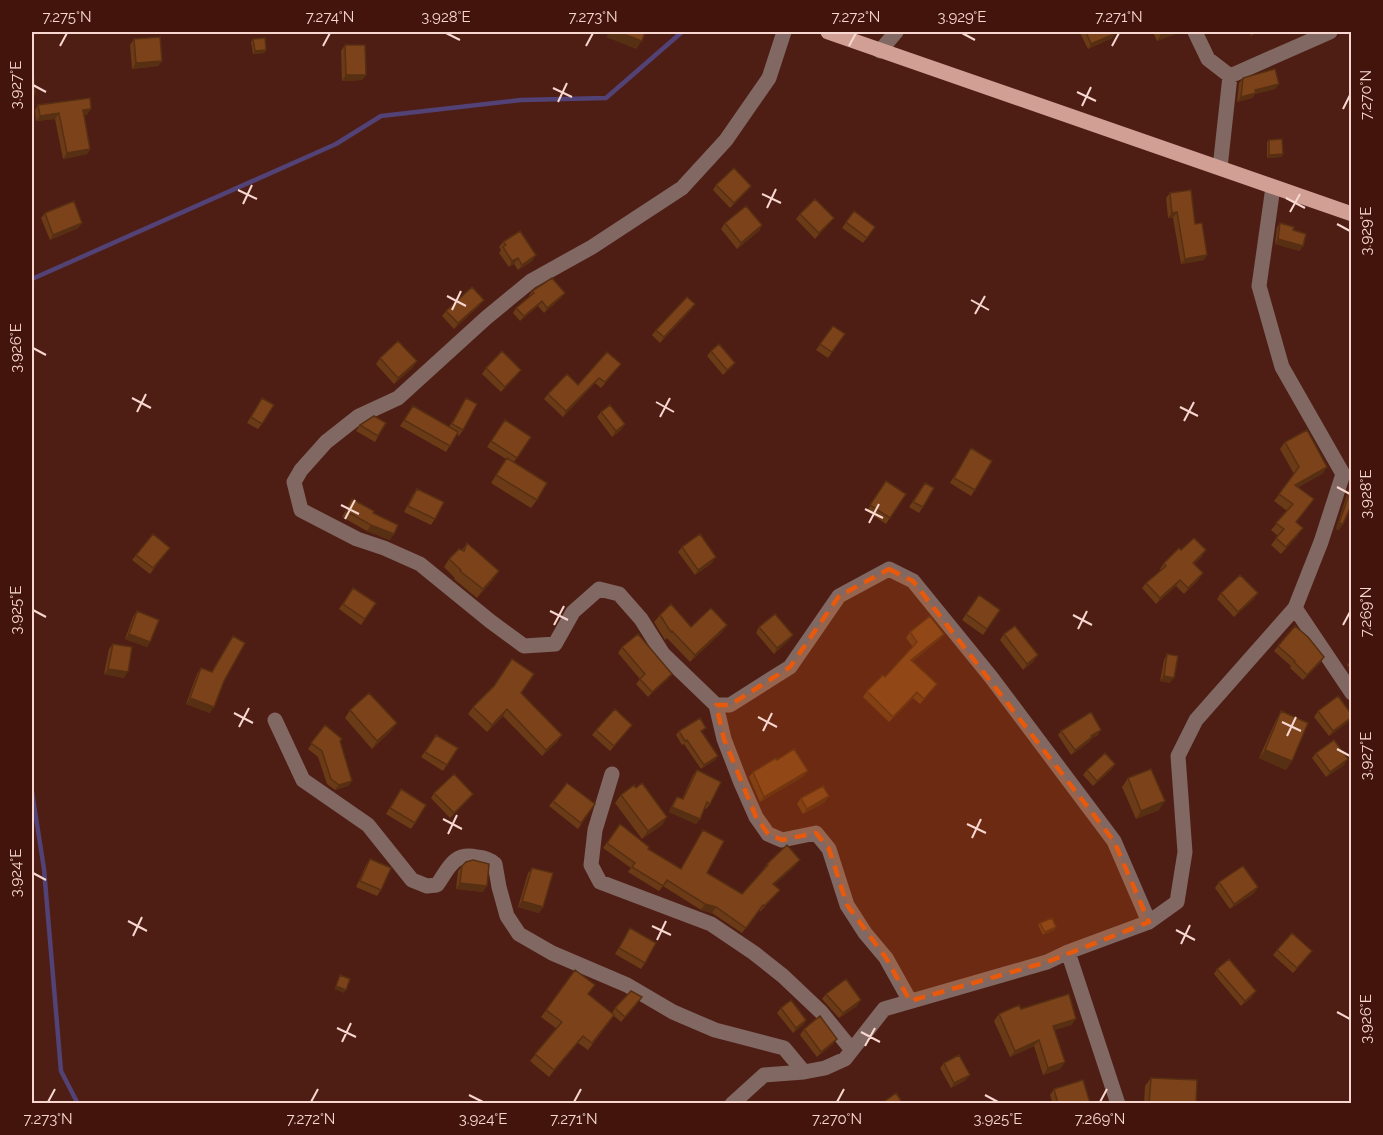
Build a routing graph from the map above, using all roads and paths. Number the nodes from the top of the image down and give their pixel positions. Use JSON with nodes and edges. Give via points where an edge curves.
{"nodes":[{"id":1,"x":784,"y":32,"type":"edge"},
{"id":2,"x":828,"y":32,"type":"edge"},
{"id":3,"x":896,"y":32,"type":"edge"},
{"id":4,"x":1195,"y":32,"type":"edge"},
{"id":5,"x":1330,"y":32,"type":"edge"},
{"id":6,"x":880,"y":51,"type":"junction"},
{"id":7,"x":1230,"y":76,"type":"junction"},
{"id":8,"x":1220,"y":168,"type":"junction"},
{"id":9,"x":1273,"y":187,"type":"junction"},
{"id":10,"x":1352,"y":214,"type":"edge"},
{"id":11,"x":1347,"y":475,"type":"edge"},
{"id":12,"x":1295,"y":608,"type":"junction"},
{"id":13,"x":1352,"y":693,"type":"edge"},
{"id":14,"x":716,"y":705,"type":"junction"},
{"id":15,"x":275,"y":720,"type":"dead end"},
{"id":16,"x":612,"y":774,"type":"dead end"},
{"id":17,"x":1149,"y":922,"type":"junction"},
{"id":18,"x":1068,"y":952,"type":"junction"},
{"id":19,"x":910,"y":1001,"type":"junction"},
{"id":20,"x":852,"y":1050,"type":"junction"},
{"id":21,"x":804,"y":1072,"type":"junction"},
{"id":22,"x":732,"y":1104,"type":"edge"},
{"id":23,"x":1118,"y":1104,"type":"edge"}],
"edges":[{"from":1,"to":14,"type":"street","via":[[769,78],[726,140],[682,188],[592,247],[531,281],[398,399],[359,416],[326,442],[294,482],[301,510],[357,539],[420,564],[524,646],[555,644],[573,612],[600,589],[620,594],[663,654]]},
{"from":2,"to":6,"type":"main road"},
{"from":3,"to":6,"type":"street"},
{"from":4,"to":7,"type":"street","via":[[1208,59]]},
{"from":5,"to":7,"type":"street"},
{"from":6,"to":8,"type":"main road"},
{"from":7,"to":8,"type":"street"},
{"from":8,"to":9,"type":"main road"},
{"from":9,"to":10,"type":"main road"},
{"from":9,"to":11,"type":"street","via":[[1259,286],[1282,367]]},
{"from":11,"to":12,"type":"street"},
{"from":12,"to":13,"type":"street"},
{"from":12,"to":17,"type":"street","via":[[1196,720],[1178,756],[1185,852],[1177,902]]},
{"from":14,"to":17,"type":"street","via":[[730,705],[790,667],[839,596],[890,569],[913,580],[1114,841]]},
{"from":14,"to":19,"type":"street","via":[[724,739],[756,817],[768,834],[782,840],[816,833],[829,849],[847,905],[886,958]]},
{"from":15,"to":21,"type":"street","via":[[303,780],[368,825],[412,880],[437,885],[456,858],[466,855],[489,859],[495,864],[507,916],[519,934],[552,953],[627,985],[673,1012],[715,1030],[784,1048]]},
{"from":16,"to":20,"type":"street","via":[[595,830],[591,865],[600,882],[711,924],[783,976],[821,1012]]},
{"from":17,"to":18,"type":"street"},
{"from":18,"to":19,"type":"street","via":[[1047,962]]},
{"from":18,"to":23,"type":"street"},
{"from":19,"to":20,"type":"street","via":[[884,1009]]},
{"from":20,"to":21,"type":"street","via":[[845,1059]]},
{"from":21,"to":22,"type":"street","via":[[764,1075]]}]}
